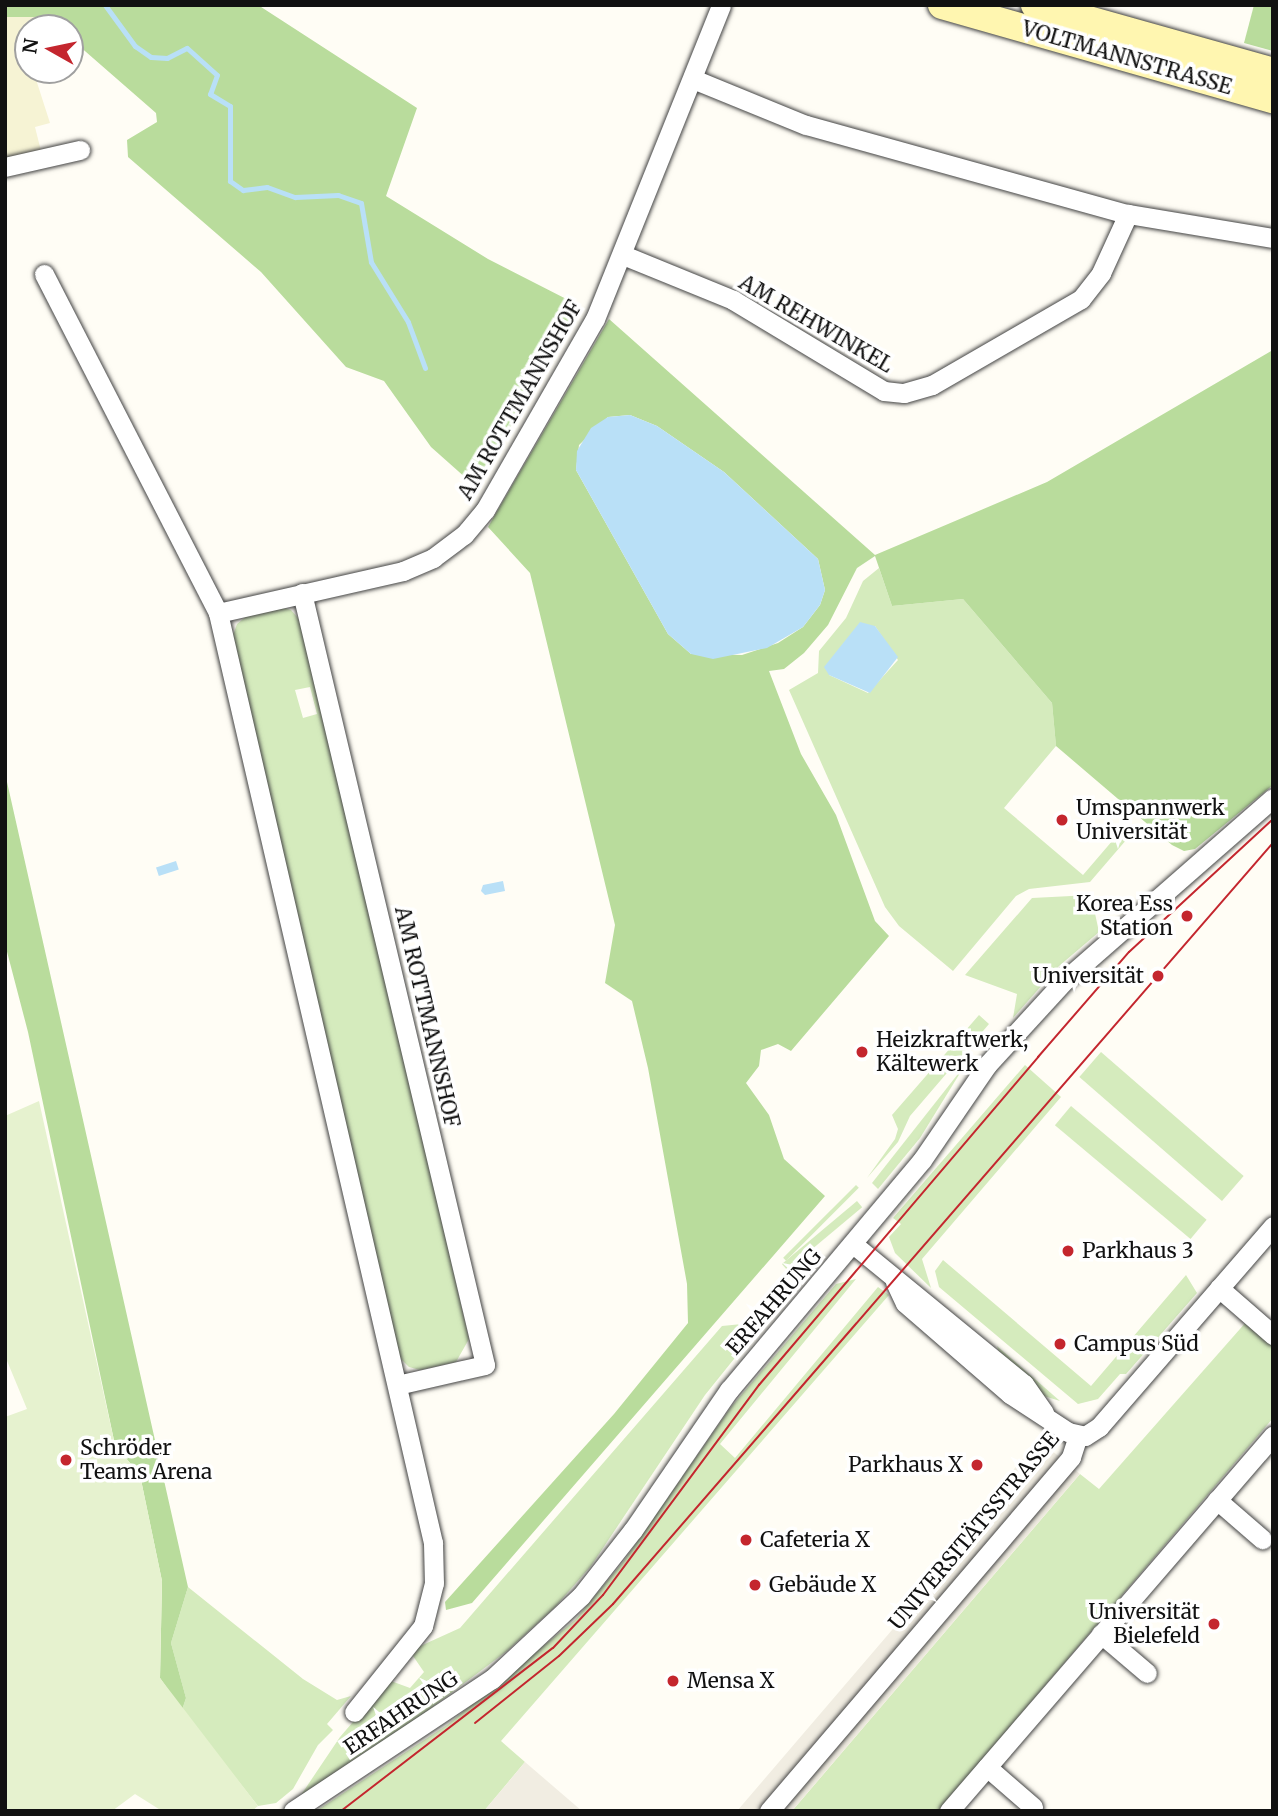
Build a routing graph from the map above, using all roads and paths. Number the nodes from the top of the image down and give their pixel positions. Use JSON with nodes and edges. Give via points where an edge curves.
{"nodes":[{"id":1,"x":721,"y":5,"type":"edge"},
{"id":2,"x":942,"y":5,"type":"edge"},
{"id":3,"x":1035,"y":5,"type":"edge"},
{"id":4,"x":1273,"y":72,"type":"edge"},
{"id":5,"x":693,"y":79,"type":"junction"},
{"id":6,"x":1273,"y":99,"type":"edge"},
{"id":7,"x":80,"y":150,"type":"dead end"},
{"id":8,"x":5,"y":167,"type":"edge"},
{"id":9,"x":1128,"y":214,"type":"junction"},
{"id":10,"x":1273,"y":238,"type":"edge"},
{"id":11,"x":623,"y":255,"type":"junction"},
{"id":12,"x":44,"y":274,"type":"dead end"},
{"id":13,"x":302,"y":593,"type":"junction"},
{"id":14,"x":218,"y":613,"type":"junction"},
{"id":15,"x":1273,"y":799,"type":"edge"},
{"id":16,"x":1273,"y":1226,"type":"edge"},
{"id":17,"x":853,"y":1244,"type":"junction"},
{"id":18,"x":1219,"y":1288,"type":"junction"},
{"id":19,"x":1252,"y":1299,"type":"dead end"},
{"id":20,"x":1273,"y":1318,"type":"edge"},
{"id":21,"x":1273,"y":1335,"type":"edge"},
{"id":22,"x":397,"y":1385,"type":"junction"},
{"id":23,"x":1273,"y":1435,"type":"edge"},
{"id":24,"x":1078,"y":1436,"type":"junction"},
{"id":25,"x":1217,"y":1500,"type":"junction"},
{"id":26,"x":1262,"y":1539,"type":"dead end"},
{"id":27,"x":1101,"y":1634,"type":"junction"},
{"id":28,"x":1147,"y":1673,"type":"dead end"},
{"id":29,"x":354,"y":1712,"type":"dead end"},
{"id":30,"x":987,"y":1767,"type":"junction"},
{"id":31,"x":1033,"y":1807,"type":"dead end"},
{"id":32,"x":293,"y":1811,"type":"edge"},
{"id":33,"x":769,"y":1811,"type":"edge"},
{"id":34,"x":949,"y":1811,"type":"edge"}],
"edges":[{"from":1,"to":5,"type":"street","name":"AM ROTTMANNSHOF"},
{"from":2,"to":6,"type":"street","name":"VOLTMANNSTRASSE"},
{"from":3,"to":4,"type":"street","name":"VOLTMANNSTRASSE"},
{"from":5,"to":9,"type":"street","via":[[806,125]]},
{"from":5,"to":11,"type":"street","name":"AM ROTTMANNSHOF"},
{"from":7,"to":8,"type":"street"},
{"from":9,"to":10,"type":"street"},
{"from":9,"to":11,"type":"street","name":"AM REHWINKEL","via":[[1111,256],[1081,299],[932,385],[904,393],[884,391],[733,300]]},
{"from":11,"to":13,"type":"street","name":"AM ROTTMANNSHOF","via":[[574,360],[485,510],[464,535],[433,558],[403,570]]},
{"from":12,"to":14,"type":"street"},
{"from":13,"to":14,"type":"street","name":"AM ROTTMANNSHOF"},
{"from":13,"to":22,"type":"street","name":"AM ROTTMANNSHOF","via":[[485,1365]]},
{"from":14,"to":22,"type":"street"},
{"from":15,"to":17,"type":"street","name":"ERFAHRUNG","via":[[1138,914],[1033,1013],[969,1087],[922,1160]]},
{"from":16,"to":18,"type":"street","name":"UNIVERSITÄTSSTRASSE"},
{"from":17,"to":24,"type":"street","via":[[895,1282],[914,1290],[1024,1384],[1044,1413]]},
{"from":17,"to":32,"type":"street","name":"ERFAHRUNG","via":[[729,1390],[602,1573],[554,1624],[475,1691]]},
{"from":18,"to":21,"type":"street"},
{"from":18,"to":24,"type":"street","name":"UNIVERSITÄTSSTRASSE","via":[[1099,1427]]},
{"from":19,"to":20,"type":"street"},
{"from":22,"to":29,"type":"street","via":[[433,1543],[434,1583],[423,1626],[402,1669]]},
{"from":23,"to":25,"type":"street"},
{"from":24,"to":33,"type":"street","name":"UNIVERSITÄTSSTRASSE","via":[[1071,1457]]},
{"from":25,"to":26,"type":"street"},
{"from":25,"to":27,"type":"street"},
{"from":27,"to":28,"type":"street"},
{"from":27,"to":30,"type":"street"},
{"from":30,"to":31,"type":"street"},
{"from":30,"to":34,"type":"street"}]}
